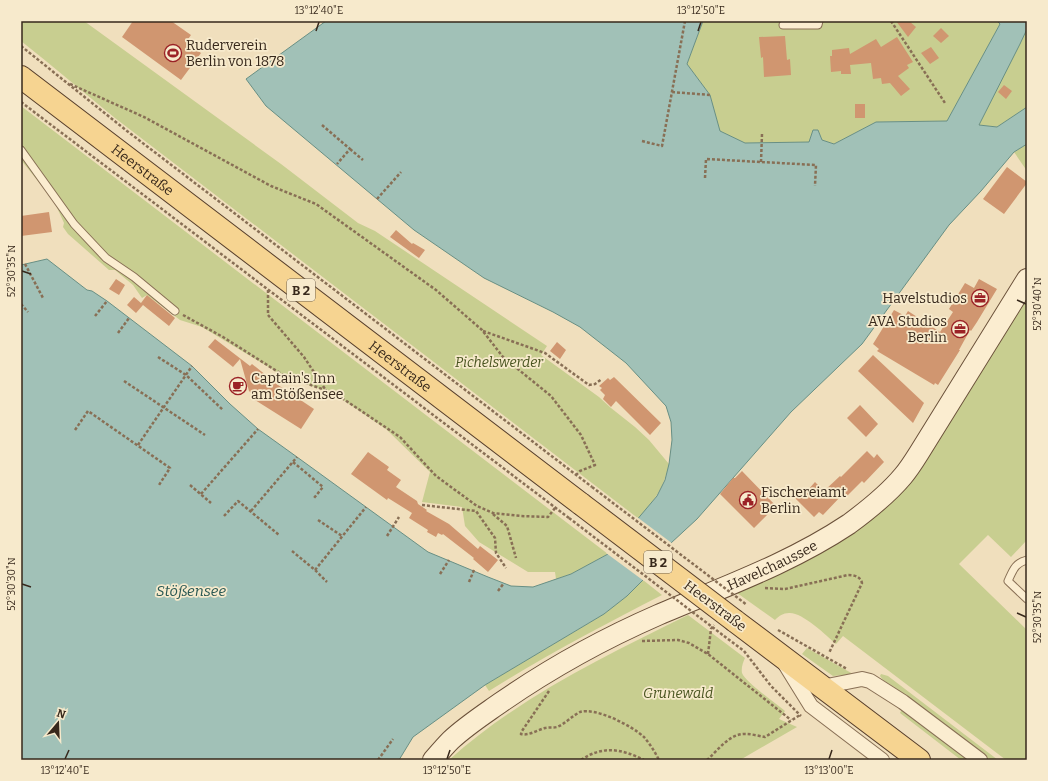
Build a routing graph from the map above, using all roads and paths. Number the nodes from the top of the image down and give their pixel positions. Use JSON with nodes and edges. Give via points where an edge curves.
{"nodes":[{"id":1,"x":685,"y":21,"type":"edge"},
{"id":2,"x":819,"y":21,"type":"edge"},
{"id":3,"x":891,"y":21,"type":"edge"},
{"id":4,"x":783,"y":25,"type":"dead end"},
{"id":5,"x":21,"y":46,"type":"edge"},
{"id":6,"x":21,"y":77,"type":"edge"},
{"id":7,"x":60,"y":80,"type":"dead end"},
{"id":8,"x":67,"y":82,"type":"junction"},
{"id":9,"x":672,"y":92,"type":"junction"},
{"id":10,"x":710,"y":94,"type":"dead end"},
{"id":11,"x":21,"y":102,"type":"edge"},
{"id":12,"x":945,"y":103,"type":"dead end"},
{"id":13,"x":322,"y":125,"type":"dead end"},
{"id":14,"x":762,"y":134,"type":"dead end"},
{"id":15,"x":642,"y":142,"type":"dead end"},
{"id":16,"x":350,"y":149,"type":"junction"},
{"id":17,"x":21,"y":150,"type":"edge"},
{"id":18,"x":363,"y":160,"type":"dead end"},
{"id":19,"x":761,"y":162,"type":"junction"},
{"id":20,"x":337,"y":164,"type":"dead end"},
{"id":21,"x":401,"y":172,"type":"dead end"},
{"id":22,"x":705,"y":178,"type":"dead end"},
{"id":23,"x":815,"y":186,"type":"dead end"},
{"id":24,"x":377,"y":199,"type":"dead end"},
{"id":25,"x":25,"y":264,"type":"dead end"},
{"id":26,"x":1027,"y":279,"type":"edge"},
{"id":27,"x":268,"y":290,"type":"junction"},
{"id":28,"x":43,"y":298,"type":"dead end"},
{"id":29,"x":107,"y":301,"type":"dead end"},
{"id":30,"x":21,"y":304,"type":"edge"},
{"id":31,"x":175,"y":311,"type":"joint"},
{"id":32,"x":28,"y":312,"type":"dead end"},
{"id":33,"x":95,"y":316,"type":"dead end"},
{"id":34,"x":129,"y":318,"type":"dead end"},
{"id":35,"x":482,"y":330,"type":"junction"},
{"id":36,"x":118,"y":333,"type":"dead end"},
{"id":37,"x":158,"y":357,"type":"dead end"},
{"id":38,"x":192,"y":366,"type":"dead end"},
{"id":39,"x":186,"y":376,"type":"junction"},
{"id":40,"x":602,"y":379,"type":"dead end"},
{"id":41,"x":124,"y":381,"type":"dead end"},
{"id":42,"x":326,"y":390,"type":"junction"},
{"id":43,"x":163,"y":408,"type":"junction"},
{"id":44,"x":223,"y":410,"type":"dead end"},
{"id":45,"x":258,"y":429,"type":"dead end"},
{"id":46,"x":75,"y":430,"type":"dead end"},
{"id":47,"x":205,"y":435,"type":"dead end"},
{"id":48,"x":138,"y":446,"type":"junction"},
{"id":49,"x":297,"y":457,"type":"dead end"},
{"id":50,"x":293,"y":462,"type":"junction"},
{"id":51,"x":576,"y":475,"type":"junction"},
{"id":52,"x":159,"y":485,"type":"dead end"},
{"id":53,"x":190,"y":485,"type":"dead end"},
{"id":54,"x":201,"y":494,"type":"junction"},
{"id":55,"x":314,"y":498,"type":"dead end"},
{"id":56,"x":211,"y":503,"type":"dead end"},
{"id":57,"x":580,"y":503,"type":"junction"},
{"id":58,"x":422,"y":505,"type":"dead end"},
{"id":59,"x":477,"y":506,"type":"junction"},
{"id":60,"x":366,"y":507,"type":"dead end"},
{"id":61,"x":555,"y":508,"type":"junction"},
{"id":62,"x":251,"y":511,"type":"junction"},
{"id":63,"x":476,"y":511,"type":"junction"},
{"id":64,"x":493,"y":514,"type":"junction"},
{"id":65,"x":224,"y":516,"type":"dead end"},
{"id":66,"x":399,"y":517,"type":"dead end"},
{"id":67,"x":318,"y":520,"type":"dead end"},
{"id":68,"x":279,"y":535,"type":"dead end"},
{"id":69,"x":342,"y":536,"type":"junction"},
{"id":70,"x":387,"y":536,"type":"dead end"},
{"id":71,"x":292,"y":551,"type":"dead end"},
{"id":72,"x":516,"y":558,"type":"dead end"},
{"id":73,"x":449,"y":560,"type":"dead end"},
{"id":74,"x":1027,"y":560,"type":"edge"},
{"id":75,"x":506,"y":568,"type":"dead end"},
{"id":76,"x":315,"y":570,"type":"junction"},
{"id":77,"x":474,"y":570,"type":"dead end"},
{"id":78,"x":440,"y":574,"type":"dead end"},
{"id":79,"x":748,"y":578,"type":"junction"},
{"id":80,"x":327,"y":582,"type":"dead end"},
{"id":81,"x":469,"y":582,"type":"dead end"},
{"id":82,"x":504,"y":583,"type":"dead end"},
{"id":83,"x":498,"y":591,"type":"dead end"},
{"id":84,"x":1027,"y":599,"type":"edge"},
{"id":85,"x":739,"y":618,"type":"junction"},
{"id":86,"x":711,"y":629,"type":"dead end"},
{"id":87,"x":777,"y":630,"type":"dead end"},
{"id":88,"x":641,"y":641,"type":"dead end"},
{"id":89,"x":829,"y":653,"type":"dead end"},
{"id":90,"x":708,"y":654,"type":"junction"},
{"id":91,"x":780,"y":655,"type":"junction"},
{"id":92,"x":850,"y":671,"type":"dead end"},
{"id":93,"x":822,"y":687,"type":"junction"},
{"id":94,"x":550,"y":690,"type":"dead end"},
{"id":95,"x":791,"y":720,"type":"junction"},
{"id":96,"x":393,"y":739,"type":"dead end"},
{"id":97,"x":378,"y":760,"type":"edge"},
{"id":98,"x":433,"y":760,"type":"edge"},
{"id":99,"x":582,"y":760,"type":"edge"},
{"id":100,"x":644,"y":760,"type":"edge"},
{"id":101,"x":659,"y":760,"type":"edge"},
{"id":102,"x":707,"y":760,"type":"edge"},
{"id":103,"x":882,"y":760,"type":"edge"},
{"id":104,"x":919,"y":760,"type":"edge"},
{"id":105,"x":980,"y":760,"type":"edge"}],
"edges":[{"from":1,"to":9,"type":"path"},
{"from":2,"to":4,"type":"lane","via":[[818,25]]},
{"from":3,"to":12,"type":"path"},
{"from":5,"to":8,"type":"path"},
{"from":6,"to":57,"type":"main road","name":"Heerstraße","number":"B 2"},
{"from":7,"to":8,"type":"path"},
{"from":8,"to":35,"type":"path","via":[[144,117],[271,186],[316,204],[436,290]]},
{"from":8,"to":51,"type":"path"},
{"from":9,"to":10,"type":"path"},
{"from":9,"to":15,"type":"path","via":[[662,146]]},
{"from":11,"to":27,"type":"path"},
{"from":13,"to":16,"type":"path"},
{"from":14,"to":19,"type":"path"},
{"from":16,"to":18,"type":"path"},
{"from":16,"to":20,"type":"path"},
{"from":17,"to":31,"type":"lane","via":[[74,224],[106,258]]},
{"from":19,"to":22,"type":"path","via":[[706,159]]},
{"from":19,"to":23,"type":"path","via":[[816,165]]},
{"from":21,"to":24,"type":"path"},
{"from":25,"to":28,"type":"path"},
{"from":26,"to":79,"type":"street","name":"Havelchaussee","via":[[904,476],[882,498],[830,536]]},
{"from":27,"to":42,"type":"path","via":[[268,315],[304,357]]},
{"from":27,"to":61,"type":"path"},
{"from":29,"to":33,"type":"path"},
{"from":30,"to":32,"type":"path"},
{"from":31,"to":42,"type":"path","via":[[223,337],[283,375]]},
{"from":34,"to":36,"type":"path"},
{"from":35,"to":40,"type":"path","via":[[545,353],[589,384],[595,384]]},
{"from":35,"to":51,"type":"path","via":[[503,357],[551,396],[581,435],[595,466]]},
{"from":37,"to":39,"type":"path"},
{"from":38,"to":39,"type":"path"},
{"from":39,"to":43,"type":"path"},
{"from":39,"to":44,"type":"path"},
{"from":41,"to":43,"type":"path"},
{"from":42,"to":59,"type":"path","via":[[336,394],[400,438],[436,476]]},
{"from":43,"to":47,"type":"path"},
{"from":43,"to":48,"type":"path"},
{"from":45,"to":54,"type":"path"},
{"from":46,"to":48,"type":"path","via":[[88,411]]},
{"from":48,"to":52,"type":"path","via":[[170,468]]},
{"from":49,"to":50,"type":"path"},
{"from":50,"to":55,"type":"path","via":[[323,487]]},
{"from":50,"to":62,"type":"path"},
{"from":51,"to":57,"type":"path"},
{"from":53,"to":54,"type":"path"},
{"from":54,"to":56,"type":"path"},
{"from":57,"to":61,"type":"path"},
{"from":57,"to":85,"type":"main road","name":"Heerstraße","number":"B 2","bridge":true},
{"from":57,"to":85,"type":"path","bridge":true},
{"from":57,"to":85,"type":"path","bridge":true},
{"from":58,"to":63,"type":"path"},
{"from":59,"to":63,"type":"path"},
{"from":59,"to":64,"type":"path"},
{"from":60,"to":69,"type":"path"},
{"from":61,"to":64,"type":"path","via":[[548,517]]},
{"from":62,"to":65,"type":"path","via":[[238,501]]},
{"from":62,"to":68,"type":"path"},
{"from":63,"to":75,"type":"path","via":[[495,538],[496,553]]},
{"from":64,"to":72,"type":"path","via":[[507,526]]},
{"from":66,"to":70,"type":"path"},
{"from":67,"to":69,"type":"path"},
{"from":69,"to":76,"type":"path"},
{"from":71,"to":76,"type":"path"},
{"from":73,"to":78,"type":"path"},
{"from":74,"to":84,"type":"lane","via":[[1014,566],[1008,581]]},
{"from":76,"to":80,"type":"path"},
{"from":77,"to":81,"type":"path"},
{"from":79,"to":89,"type":"path","via":[[765,588],[785,589],[848,575],[861,580],[862,583]]},
{"from":79,"to":98,"type":"street","name":"Havelchaussee","via":[[657,616],[559,665],[483,715],[452,740]]},
{"from":82,"to":83,"type":"path"},
{"from":85,"to":91,"type":"main road","name":"Heerstraße","number":"B 2"},
{"from":85,"to":95,"type":"path","via":[[744,651],[771,686],[800,715]]},
{"from":86,"to":90,"type":"path"},
{"from":87,"to":92,"type":"path"},
{"from":88,"to":90,"type":"path","via":[[678,640],[690,643]]},
{"from":90,"to":95,"type":"path"},
{"from":91,"to":93,"type":"main road","name":"Heerstraße","number":"B 2"},
{"from":91,"to":103,"type":"street","name":"Heerstraße","via":[[811,706]]},
{"from":93,"to":104,"type":"main road","name":"Heerstraße","number":"B 2"},
{"from":93,"to":105,"type":"street","via":[[862,679],[870,681],[904,702]]},
{"from":94,"to":101,"type":"path","via":[[522,734],[558,726],[571,717],[590,711],[622,722],[643,736]]},
{"from":95,"to":102,"type":"path","via":[[765,737],[745,734],[733,737]]},
{"from":96,"to":97,"type":"path"},
{"from":99,"to":100,"type":"path","via":[[591,753],[612,750],[628,752]]}]}
